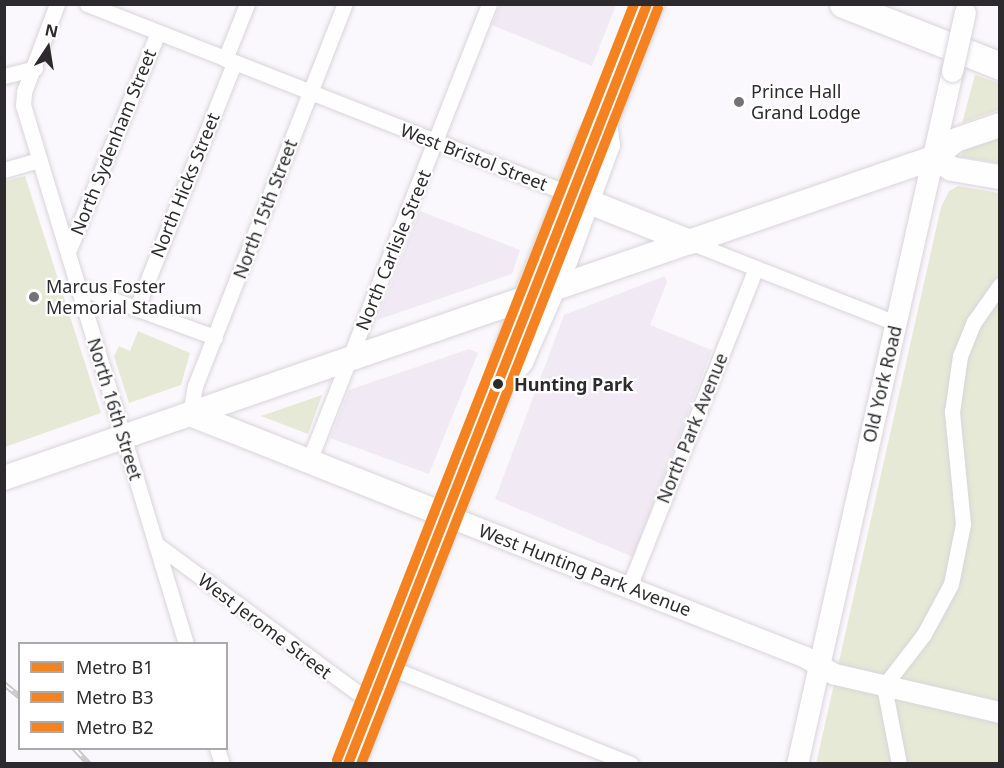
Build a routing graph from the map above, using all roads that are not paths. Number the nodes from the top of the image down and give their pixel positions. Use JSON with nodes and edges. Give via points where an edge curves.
{"nodes":[{"id":1,"x":57,"y":4,"type":"edge"},
{"id":2,"x":87,"y":4,"type":"edge"},
{"id":3,"x":247,"y":4,"type":"edge"},
{"id":4,"x":345,"y":4,"type":"edge"},
{"id":5,"x":489,"y":4,"type":"edge"},
{"id":6,"x":652,"y":4,"type":"edge"},
{"id":7,"x":843,"y":4,"type":"edge"},
{"id":8,"x":888,"y":4,"type":"edge"},
{"id":9,"x":966,"y":8,"type":"edge"},
{"id":10,"x":158,"y":33,"type":"junction"},
{"id":11,"x":999,"y":48,"type":"edge"},
{"id":12,"x":230,"y":61,"type":"junction"},
{"id":13,"x":999,"y":66,"type":"edge"},
{"id":14,"x":35,"y":68,"type":"junction"},
{"id":15,"x":4,"y":76,"type":"edge"},
{"id":16,"x":311,"y":93,"type":"junction"},
{"id":17,"x":999,"y":125,"type":"edge"},
{"id":18,"x":435,"y":142,"type":"junction"},
{"id":19,"x":933,"y":158,"type":"junction"},
{"id":20,"x":40,"y":160,"type":"junction"},
{"id":21,"x":4,"y":170,"type":"edge"},
{"id":22,"x":999,"y":177,"type":"edge"},
{"id":23,"x":578,"y":197,"type":"junction"},
{"id":24,"x":690,"y":242,"type":"junction"},
{"id":25,"x":68,"y":252,"type":"junction"},
{"id":26,"x":756,"y":268,"type":"junction"},
{"id":27,"x":999,"y":285,"type":"edge"},
{"id":28,"x":78,"y":287,"type":"junction"},
{"id":29,"x":554,"y":290,"type":"junction"},
{"id":30,"x":525,"y":299,"type":"junction"},
{"id":31,"x":137,"y":307,"type":"junction"},
{"id":32,"x":896,"y":323,"type":"junction"},
{"id":33,"x":214,"y":337,"type":"junction"},
{"id":34,"x":350,"y":359,"type":"junction"},
{"id":35,"x":503,"y":382,"type":"junction"},
{"id":36,"x":190,"y":414,"type":"junction"},
{"id":37,"x":123,"y":437,"type":"junction"},
{"id":38,"x":309,"y":461,"type":"junction"},
{"id":39,"x":4,"y":478,"type":"edge"},
{"id":40,"x":450,"y":517,"type":"junction"},
{"id":41,"x":156,"y":543,"type":"junction"},
{"id":42,"x":629,"y":587,"type":"junction"},
{"id":43,"x":185,"y":642,"type":"edge"},
{"id":44,"x":819,"y":665,"type":"junction"},
{"id":45,"x":391,"y":668,"type":"junction"},
{"id":46,"x":884,"y":686,"type":"junction"},
{"id":47,"x":376,"y":706,"type":"junction"},
{"id":48,"x":999,"y":712,"type":"edge"},
{"id":49,"x":353,"y":764,"type":"edge"},
{"id":50,"x":632,"y":764,"type":"edge"},
{"id":51,"x":797,"y":764,"type":"edge"},
{"id":52,"x":899,"y":764,"type":"edge"}],
"edges":[{"from":1,"to":14,"type":"street","name":"North 16th Street"},
{"from":2,"to":10,"type":"street","name":"West Bristol Street"},
{"from":3,"to":12,"type":"street","name":"North Hicks Street"},
{"from":4,"to":16,"type":"street","name":"North 15th Street"},
{"from":5,"to":18,"type":"street","name":"North Carlisle Street"},
{"from":6,"to":23,"type":"main road","via":[[605,124],[608,145]]},
{"from":7,"to":13,"type":"highway"},
{"from":8,"to":11,"type":"highway"},
{"from":9,"to":19,"type":"street","name":"Old York Road","bridge":true},
{"from":10,"to":12,"type":"street","name":"West Bristol Street"},
{"from":10,"to":25,"type":"street","name":"North Sydenham Street"},
{"from":12,"to":16,"type":"street","name":"West Bristol Street"},
{"from":12,"to":31,"type":"street","name":"North Hicks Street"},
{"from":14,"to":15,"type":"street"},
{"from":14,"to":20,"type":"street","name":"North 16th Street","via":[[22,99]]},
{"from":16,"to":18,"type":"street","name":"West Bristol Street"},
{"from":16,"to":33,"type":"street","name":"North 15th Street"},
{"from":17,"to":19,"type":"main road","via":[[956,140]]},
{"from":18,"to":23,"type":"street","name":"West Bristol Street"},
{"from":18,"to":34,"type":"street","name":"North Carlisle Street"},
{"from":19,"to":22,"type":"main road","via":[[952,169]]},
{"from":19,"to":24,"type":"main road"},
{"from":19,"to":32,"type":"street","name":"Old York Road"},
{"from":20,"to":21,"type":"street"},
{"from":20,"to":25,"type":"street","name":"North 16th Street"},
{"from":23,"to":24,"type":"main road","name":"West Bristol Street"},
{"from":23,"to":29,"type":"main road"},
{"from":23,"to":30,"type":"main road"},
{"from":24,"to":26,"type":"street","name":"West Bristol Street"},
{"from":24,"to":29,"type":"main road"},
{"from":25,"to":28,"type":"street","name":"North 16th Street"},
{"from":26,"to":32,"type":"street","name":"West Bristol Street"},
{"from":26,"to":42,"type":"street","name":"North Park Avenue"},
{"from":27,"to":46,"type":"street","via":[[974,322],[960,356],[952,412],[963,524],[951,584],[924,634]]},
{"from":28,"to":31,"type":"street"},
{"from":28,"to":37,"type":"street","name":"North 16th Street"},
{"from":29,"to":30,"type":"main road"},
{"from":29,"to":35,"type":"main road","via":[[521,362]]},
{"from":30,"to":34,"type":"main road"},
{"from":30,"to":35,"type":"main road","via":[[504,357]]},
{"from":31,"to":33,"type":"street"},
{"from":32,"to":44,"type":"street","name":"Old York Road"},
{"from":33,"to":36,"type":"street","name":"North 15th Street","via":[[195,386]]},
{"from":34,"to":36,"type":"main road"},
{"from":34,"to":38,"type":"street","name":"North Carlisle Street"},
{"from":35,"to":40,"type":"main road"},
{"from":36,"to":37,"type":"main road"},
{"from":36,"to":38,"type":"main road","name":"West Hunting Park Avenue"},
{"from":37,"to":39,"type":"main road"},
{"from":37,"to":41,"type":"street","name":"North 16th Street"},
{"from":38,"to":40,"type":"main road","name":"West Hunting Park Avenue"},
{"from":40,"to":42,"type":"street","name":"West Hunting Park Avenue"},
{"from":40,"to":45,"type":"main road"},
{"from":41,"to":43,"type":"street","name":"North 16th Street"},
{"from":41,"to":47,"type":"street","name":"West Jerome Street"},
{"from":42,"to":44,"type":"street","name":"West Hunting Park Avenue"},
{"from":44,"to":46,"type":"street","name":"West Hunting Park Avenue","via":[[835,674]]},
{"from":44,"to":51,"type":"street","name":"Old York Road"},
{"from":45,"to":47,"type":"main road"},
{"from":45,"to":50,"type":"street"},
{"from":46,"to":48,"type":"street","name":"West Hunting Park Avenue"},
{"from":46,"to":52,"type":"street"},
{"from":47,"to":49,"type":"main road"}]}
